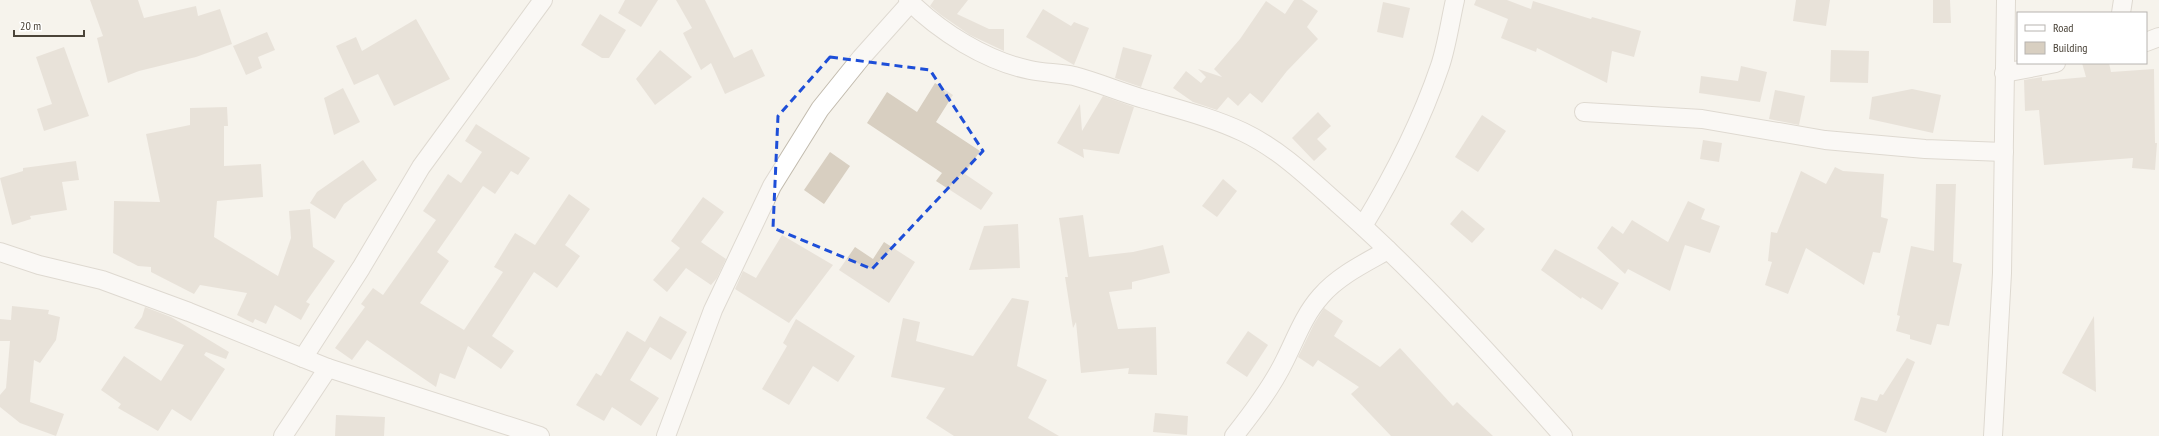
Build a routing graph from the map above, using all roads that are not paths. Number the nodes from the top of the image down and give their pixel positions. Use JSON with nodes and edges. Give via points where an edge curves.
{"nodes":[{"id":1,"x":543,"y":0,"type":"edge"},
{"id":2,"x":1455,"y":0,"type":"edge"},
{"id":3,"x":2006,"y":0,"type":"edge"},
{"id":4,"x":2122,"y":0,"type":"edge"},
{"id":5,"x":909,"y":1,"type":"edge"},
{"id":6,"x":2121,"y":12,"type":"edge"},
{"id":7,"x":2159,"y":38,"type":"edge"},
{"id":8,"x":2147,"y":42,"type":"edge"},
{"id":9,"x":2051,"y":64,"type":"edge"},
{"id":10,"x":2004,"y":73,"type":"junction"},
{"id":11,"x":1584,"y":112,"type":"dead end"},
{"id":12,"x":2004,"y":152,"type":"junction"},
{"id":13,"x":1363,"y":226,"type":"junction"},
{"id":14,"x":1388,"y":250,"type":"junction"},
{"id":15,"x":0,"y":252,"type":"edge"},
{"id":16,"x":303,"y":358,"type":"junction"},
{"id":17,"x":328,"y":368,"type":"junction"},
{"id":18,"x":283,"y":436,"type":"edge"},
{"id":19,"x":540,"y":436,"type":"edge"},
{"id":20,"x":666,"y":436,"type":"edge"},
{"id":21,"x":1234,"y":436,"type":"edge"},
{"id":22,"x":1563,"y":436,"type":"edge"},
{"id":23,"x":1993,"y":436,"type":"edge"}],
"edges":[{"from":1,"to":16,"type":"street","via":[[421,166],[361,268]]},
{"from":2,"to":13,"type":"street","via":[[1441,65],[1409,144],[1389,184]]},
{"from":3,"to":10,"type":"street"},
{"from":4,"to":6,"type":"street"},
{"from":5,"to":13,"type":"street","via":[[976,51],[1006,64],[1073,76],[1194,112],[1245,133],[1291,163]]},
{"from":5,"to":20,"type":"street","via":[[820,109],[772,186],[713,310]]},
{"from":7,"to":8,"type":"street"},
{"from":9,"to":10,"type":"street"},
{"from":10,"to":12,"type":"street"},
{"from":11,"to":12,"type":"street","via":[[1702,119],[1848,142],[1925,150]]},
{"from":12,"to":23,"type":"street","via":[[2002,273]]},
{"from":13,"to":14,"type":"street"},
{"from":14,"to":21,"type":"street","via":[[1357,267],[1321,296],[1300,326],[1285,361]]},
{"from":14,"to":22,"type":"street","via":[[1476,338]]},
{"from":15,"to":16,"type":"street","via":[[39,265],[102,280]]},
{"from":16,"to":17,"type":"street"},
{"from":17,"to":18,"type":"street"},
{"from":17,"to":19,"type":"street"}]}
